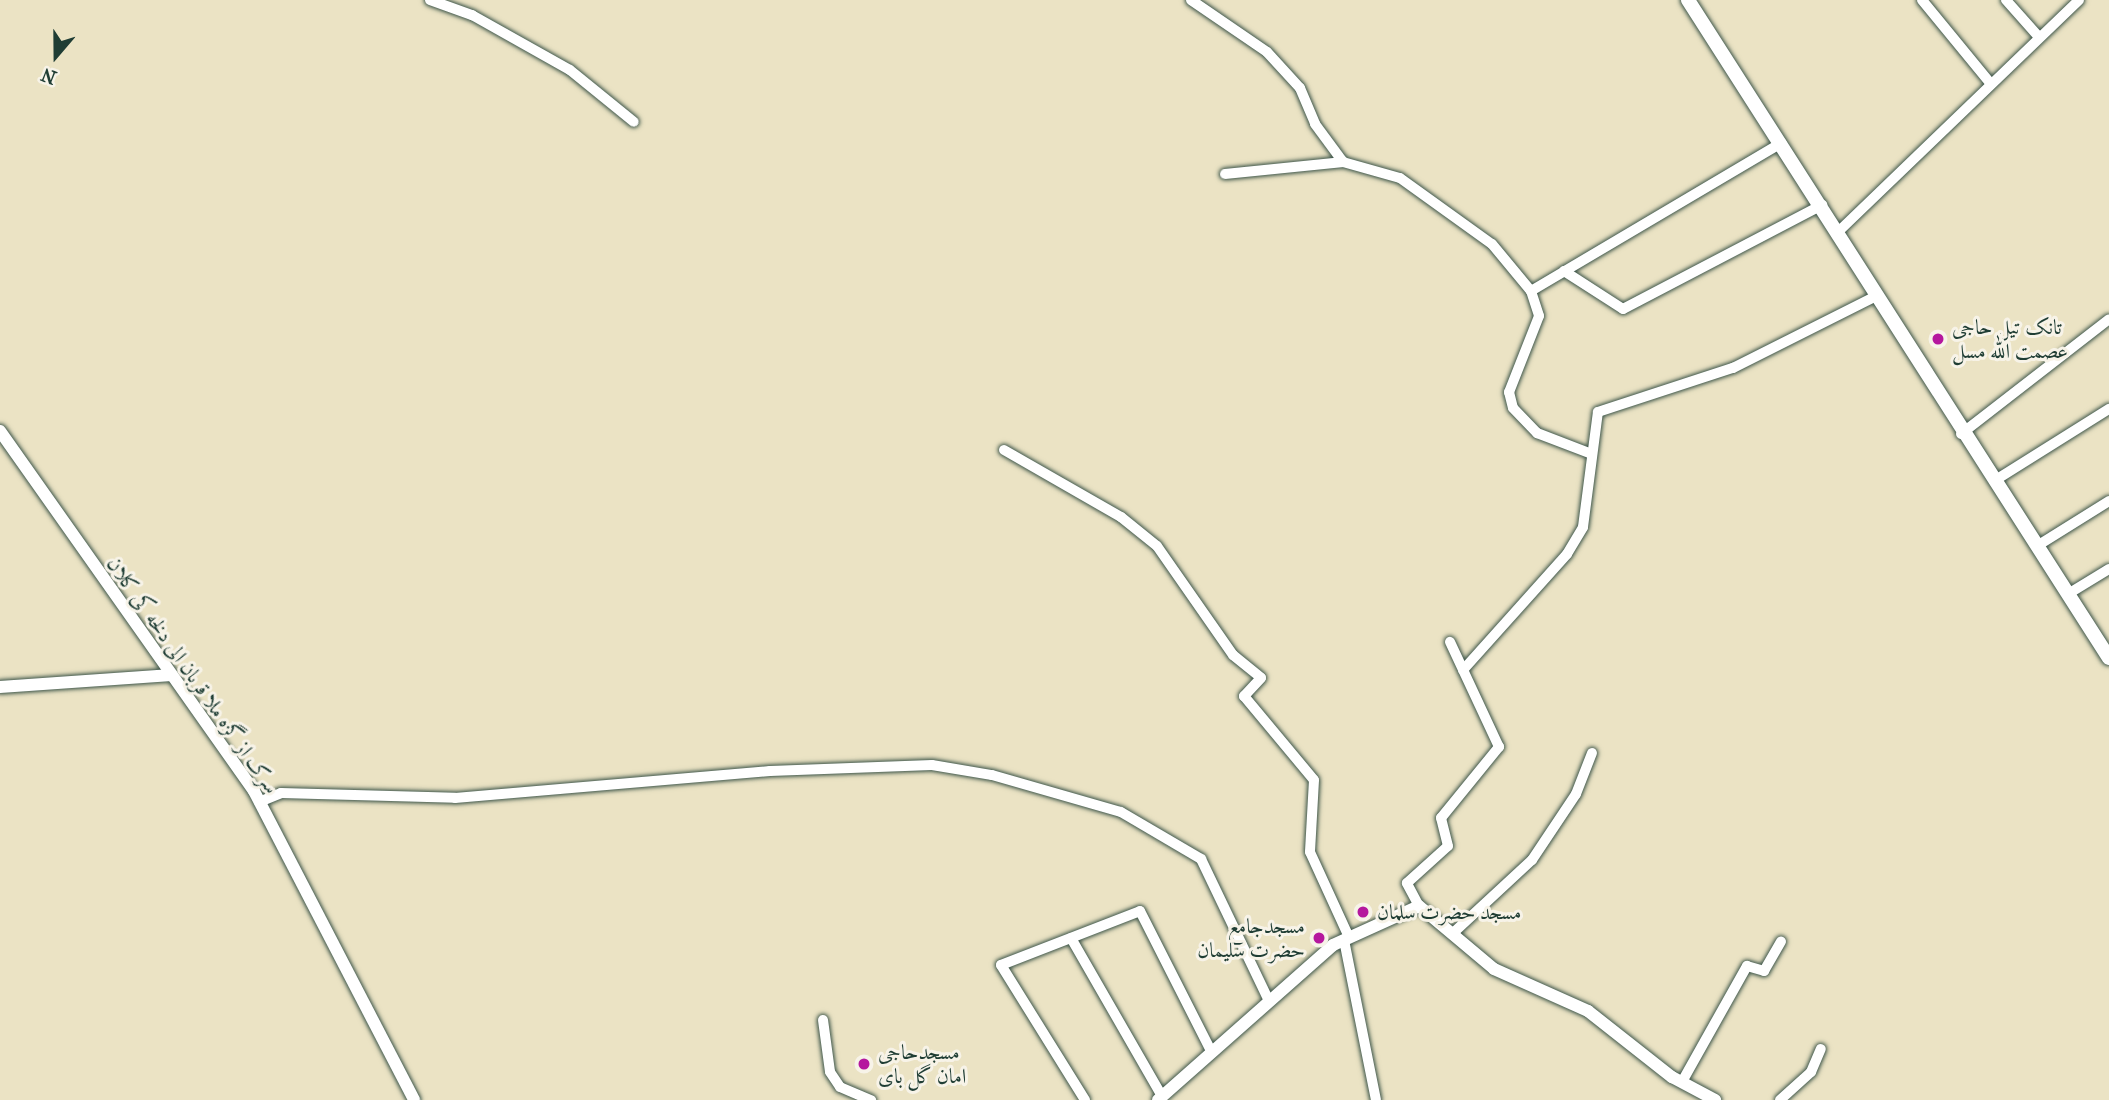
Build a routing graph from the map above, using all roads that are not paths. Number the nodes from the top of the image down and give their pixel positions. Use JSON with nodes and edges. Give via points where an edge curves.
{"nodes":[{"id":1,"x":430,"y":0,"type":"edge"},
{"id":2,"x":1191,"y":0,"type":"edge"},
{"id":3,"x":1688,"y":0,"type":"edge"},
{"id":4,"x":1922,"y":0,"type":"edge"},
{"id":5,"x":2006,"y":0,"type":"edge"},
{"id":6,"x":2079,"y":0,"type":"edge"},
{"id":7,"x":2039,"y":37,"type":"junction"},
{"id":8,"x":1991,"y":84,"type":"junction"},
{"id":9,"x":635,"y":122,"type":"dead end"},
{"id":10,"x":1781,"y":143,"type":"junction"},
{"id":11,"x":1343,"y":162,"type":"junction"},
{"id":12,"x":1225,"y":174,"type":"dead end"},
{"id":13,"x":1822,"y":205,"type":"junction"},
{"id":14,"x":1839,"y":231,"type":"junction"},
{"id":15,"x":1564,"y":271,"type":"junction"},
{"id":16,"x":1531,"y":291,"type":"junction"},
{"id":17,"x":1878,"y":295,"type":"junction"},
{"id":18,"x":2109,"y":319,"type":"edge"},
{"id":19,"x":2109,"y":409,"type":"edge"},
{"id":20,"x":0,"y":430,"type":"edge"},
{"id":21,"x":1961,"y":434,"type":"junction"},
{"id":22,"x":1004,"y":450,"type":"dead end"},
{"id":23,"x":1592,"y":454,"type":"junction"},
{"id":24,"x":1994,"y":481,"type":"junction"},
{"id":25,"x":2109,"y":500,"type":"edge"},
{"id":26,"x":2037,"y":545,"type":"junction"},
{"id":27,"x":2109,"y":569,"type":"edge"},
{"id":28,"x":2068,"y":594,"type":"junction"},
{"id":29,"x":1450,"y":642,"type":"dead end"},
{"id":30,"x":2107,"y":651,"type":"edge"},
{"id":31,"x":1463,"y":670,"type":"junction"},
{"id":32,"x":172,"y":675,"type":"junction"},
{"id":33,"x":0,"y":687,"type":"edge"},
{"id":34,"x":1592,"y":753,"type":"dead end"},
{"id":35,"x":259,"y":802,"type":"junction"},
{"id":36,"x":1419,"y":906,"type":"junction"},
{"id":37,"x":1452,"y":934,"type":"junction"},
{"id":38,"x":1071,"y":938,"type":"junction"},
{"id":39,"x":1346,"y":938,"type":"junction"},
{"id":40,"x":1782,"y":941,"type":"dead end"},
{"id":41,"x":1269,"y":1001,"type":"junction"},
{"id":42,"x":823,"y":1020,"type":"dead end"},
{"id":43,"x":1821,"y":1049,"type":"dead end"},
{"id":44,"x":1212,"y":1053,"type":"junction"},
{"id":45,"x":1683,"y":1080,"type":"junction"},
{"id":46,"x":1160,"y":1098,"type":"edge"},
{"id":47,"x":414,"y":1100,"type":"edge"},
{"id":48,"x":871,"y":1100,"type":"edge"},
{"id":49,"x":1085,"y":1100,"type":"edge"},
{"id":50,"x":1376,"y":1100,"type":"edge"},
{"id":51,"x":1716,"y":1100,"type":"edge"},
{"id":52,"x":1780,"y":1100,"type":"edge"}],
"edges":[{"from":1,"to":9,"type":"street","via":[[472,15],[570,70]]},
{"from":2,"to":11,"type":"street","via":[[1267,52],[1300,88],[1315,124]]},
{"from":3,"to":10,"type":"main road"},
{"from":4,"to":8,"type":"street"},
{"from":5,"to":7,"type":"street"},
{"from":6,"to":7,"type":"street"},
{"from":7,"to":8,"type":"street"},
{"from":8,"to":14,"type":"street"},
{"from":10,"to":13,"type":"main road"},
{"from":10,"to":15,"type":"street"},
{"from":11,"to":12,"type":"street"},
{"from":11,"to":16,"type":"street","via":[[1400,178],[1431,196],[1492,244]]},
{"from":13,"to":14,"type":"main road"},
{"from":13,"to":15,"type":"street","via":[[1623,309]]},
{"from":14,"to":17,"type":"main road"},
{"from":15,"to":16,"type":"street"},
{"from":16,"to":23,"type":"street","via":[[1539,316],[1509,392],[1513,408],[1537,433]]},
{"from":17,"to":21,"type":"main road"},
{"from":17,"to":23,"type":"street","via":[[1733,368],[1598,412]]},
{"from":18,"to":21,"type":"street"},
{"from":19,"to":24,"type":"street"},
{"from":20,"to":32,"type":"street","name":"سرک از گزه ملا قربان الی دلخه کی کلان"},
{"from":21,"to":24,"type":"main road"},
{"from":22,"to":39,"type":"street","via":[[1121,517],[1157,546],[1233,655],[1261,678],[1244,696],[1314,780],[1311,852]]},
{"from":23,"to":31,"type":"street","via":[[1583,527],[1567,554]]},
{"from":24,"to":26,"type":"main road"},
{"from":25,"to":26,"type":"street"},
{"from":26,"to":28,"type":"main road"},
{"from":27,"to":28,"type":"street"},
{"from":28,"to":30,"type":"main road"},
{"from":29,"to":31,"type":"street"},
{"from":31,"to":36,"type":"street","via":[[1499,747],[1441,818],[1448,846],[1407,883]]},
{"from":32,"to":33,"type":"street"},
{"from":32,"to":35,"type":"street","name":"سرک از گزه ملا قربان الی دلخه کی کلان"},
{"from":34,"to":37,"type":"street","via":[[1576,794],[1532,860]]},
{"from":35,"to":41,"type":"street","via":[[281,793],[455,798],[771,771],[932,765],[992,775],[1121,812],[1201,859]]},
{"from":35,"to":47,"type":"street","name":"سرک از گزه ملا قربان الی دلخه کی کلان"},
{"from":36,"to":37,"type":"street"},
{"from":36,"to":39,"type":"street"},
{"from":37,"to":45,"type":"street","via":[[1494,969],[1588,1011]]},
{"from":38,"to":44,"type":"street","via":[[1140,911]]},
{"from":38,"to":46,"type":"street"},
{"from":38,"to":49,"type":"street","via":[[1001,965]]},
{"from":39,"to":41,"type":"street"},
{"from":39,"to":50,"type":"street"},
{"from":40,"to":45,"type":"street","via":[[1764,971],[1747,966]]},
{"from":41,"to":44,"type":"street"},
{"from":42,"to":48,"type":"street","via":[[830,1072],[839,1087]]},
{"from":43,"to":52,"type":"street","via":[[1811,1072]]},
{"from":44,"to":46,"type":"street"},
{"from":45,"to":51,"type":"street"}]}
